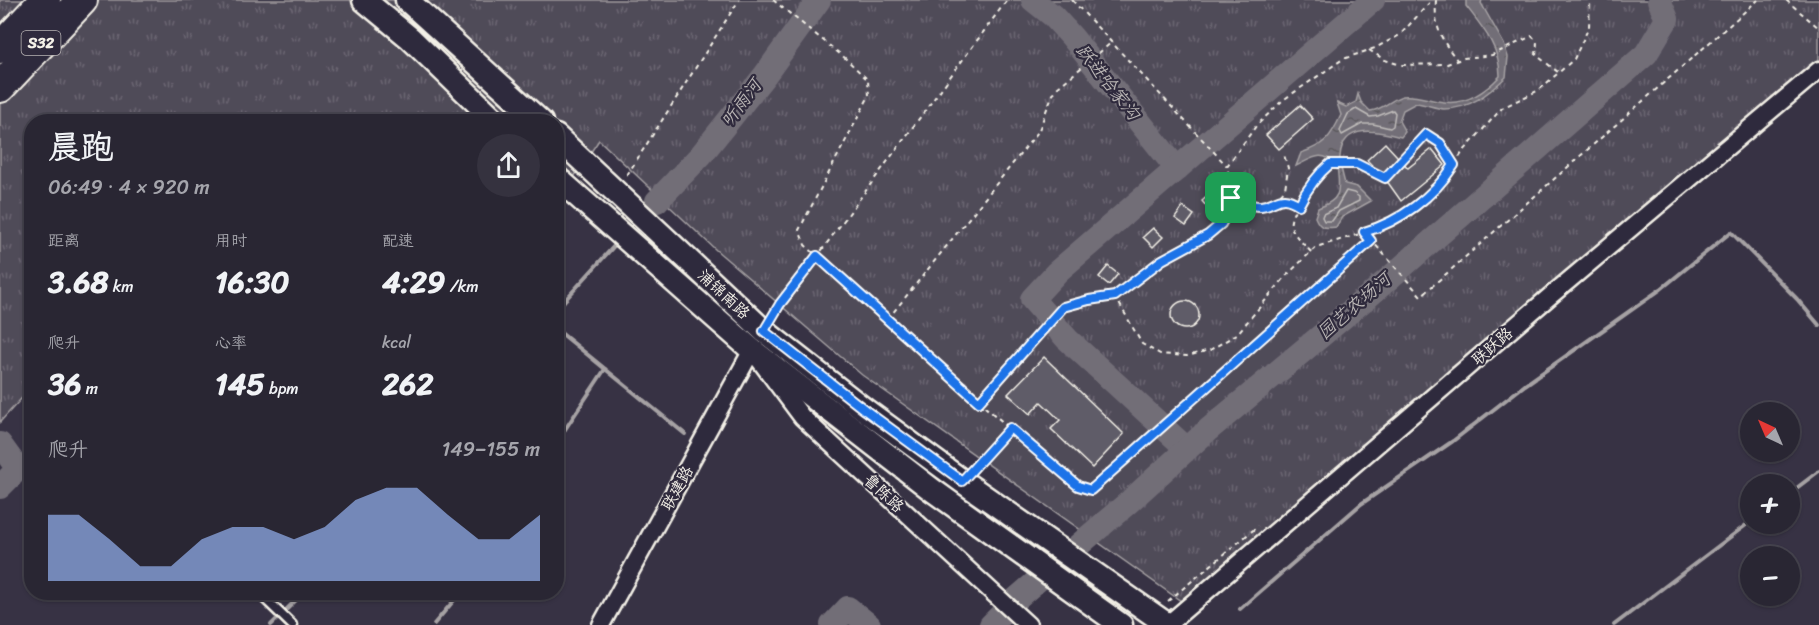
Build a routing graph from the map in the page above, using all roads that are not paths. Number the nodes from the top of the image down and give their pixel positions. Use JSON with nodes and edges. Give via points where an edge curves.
{"nodes":[{"id":1,"x":45,"y":0,"type":"edge"},
{"id":2,"x":82,"y":0,"type":"edge"},
{"id":3,"x":364,"y":0,"type":"edge"},
{"id":4,"x":407,"y":0,"type":"edge"},
{"id":5,"x":0,"y":48,"type":"edge"},
{"id":6,"x":1819,"y":70,"type":"edge"},
{"id":7,"x":0,"y":87,"type":"edge"},
{"id":8,"x":489,"y":114,"type":"edge"},
{"id":9,"x":532,"y":114,"type":"edge"},
{"id":10,"x":564,"y":144,"type":"edge"},
{"id":11,"x":564,"y":183,"type":"edge"},
{"id":12,"x":758,"y":341,"type":"junction"},
{"id":13,"x":265,"y":600,"type":"edge"},
{"id":14,"x":292,"y":625,"type":"edge"},
{"id":15,"x":601,"y":625,"type":"edge"},
{"id":16,"x":1028,"y":625,"type":"edge"},
{"id":17,"x":1121,"y":625,"type":"edge"},
{"id":18,"x":1168,"y":625,"type":"edge"}],
"edges":[{"from":1,"to":5,"type":"highway","number":"S32"},
{"from":2,"to":7,"type":"highway","number":"S32"},
{"from":3,"to":8,"type":"main road"},
{"from":4,"to":9,"type":"main road"},
{"from":6,"to":18,"type":"street","name":"联跃路"},
{"from":10,"to":12,"type":"main road","name":"浦锦南路"},
{"from":11,"to":12,"type":"main road","name":"浦锦南路"},
{"from":12,"to":15,"type":"street","name":"联建路"},
{"from":12,"to":16,"type":"street","name":"鲁陈路","via":[[802,417]]},
{"from":12,"to":17,"type":"main road","name":"浦锦南路","via":[[931,489]]},
{"from":12,"to":18,"type":"main road","name":"浦锦南路","via":[[865,410]]},
{"from":13,"to":14,"type":"lane"}]}
